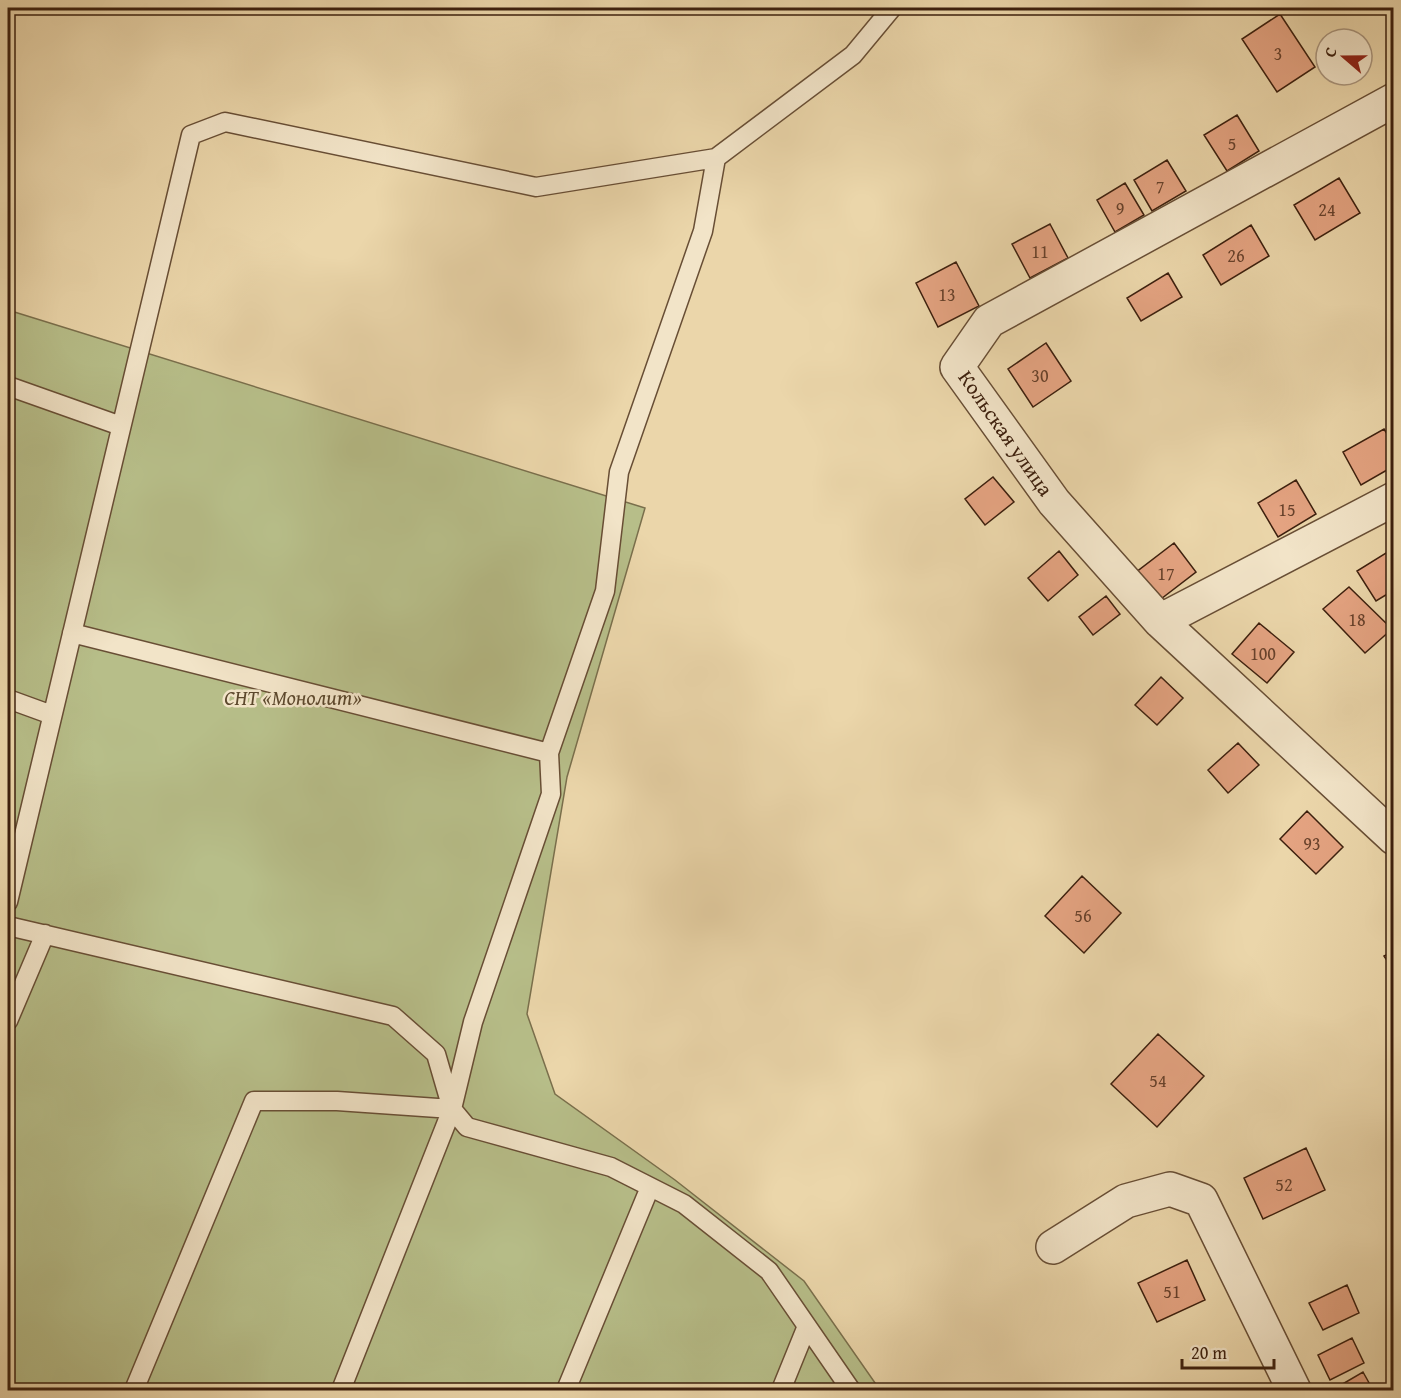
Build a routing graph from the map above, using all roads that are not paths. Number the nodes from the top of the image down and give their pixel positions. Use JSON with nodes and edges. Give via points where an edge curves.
{"nodes":[{"id":1,"x":892,"y":8,"type":"edge"},
{"id":2,"x":1394,"y":100,"type":"edge"},
{"id":3,"x":716,"y":158,"type":"junction"},
{"id":4,"x":8,"y":386,"type":"edge"},
{"id":5,"x":121,"y":426,"type":"junction"},
{"id":6,"x":1394,"y":499,"type":"edge"},
{"id":7,"x":1160,"y":621,"type":"junction"},
{"id":8,"x":72,"y":633,"type":"junction"},
{"id":9,"x":8,"y":699,"type":"edge"},
{"id":10,"x":52,"y":715,"type":"junction"},
{"id":11,"x":549,"y":753,"type":"junction"},
{"id":12,"x":1394,"y":838,"type":"edge"},
{"id":13,"x":8,"y":902,"type":"edge"},
{"id":14,"x":8,"y":926,"type":"edge"},
{"id":15,"x":45,"y":934,"type":"junction"},
{"id":16,"x":8,"y":1021,"type":"edge"},
{"id":17,"x":452,"y":1109,"type":"junction"},
{"id":18,"x":650,"y":1187,"type":"junction"},
{"id":19,"x":1053,"y":1247,"type":"dead end"},
{"id":20,"x":807,"y":1326,"type":"junction"},
{"id":21,"x":134,"y":1390,"type":"edge"},
{"id":22,"x":341,"y":1390,"type":"edge"},
{"id":23,"x":566,"y":1390,"type":"edge"},
{"id":24,"x":781,"y":1390,"type":"edge"},
{"id":25,"x":851,"y":1390,"type":"edge"},
{"id":26,"x":1294,"y":1390,"type":"edge"}],
"edges":[{"from":1,"to":3,"type":"lane","via":[[853,55]]},
{"from":2,"to":7,"type":"street","name":"Кольская улица","via":[[989,321],[957,367],[1054,502]]},
{"from":3,"to":5,"type":"lane","via":[[536,187],[225,122],[191,135]]},
{"from":3,"to":11,"type":"lane","via":[[703,231],[619,472],[605,591]]},
{"from":4,"to":5,"type":"lane"},
{"from":5,"to":8,"type":"lane"},
{"from":6,"to":7,"type":"street"},
{"from":7,"to":12,"type":"street","name":"Кольская улица"},
{"from":8,"to":10,"type":"lane"},
{"from":8,"to":11,"type":"lane"},
{"from":9,"to":10,"type":"lane"},
{"from":10,"to":13,"type":"lane"},
{"from":11,"to":17,"type":"lane","via":[[551,795],[473,1022]]},
{"from":14,"to":15,"type":"lane"},
{"from":15,"to":16,"type":"lane"},
{"from":15,"to":17,"type":"lane","via":[[393,1016],[436,1054]]},
{"from":17,"to":18,"type":"lane","via":[[467,1127],[611,1167]]},
{"from":17,"to":21,"type":"lane","via":[[337,1101],[254,1101]]},
{"from":17,"to":22,"type":"lane"},
{"from":18,"to":20,"type":"lane","via":[[684,1204],[769,1271]]},
{"from":18,"to":23,"type":"lane"},
{"from":19,"to":26,"type":"street","via":[[1126,1201],[1170,1189],[1201,1200]]},
{"from":20,"to":24,"type":"lane"},
{"from":20,"to":25,"type":"lane"}]}
